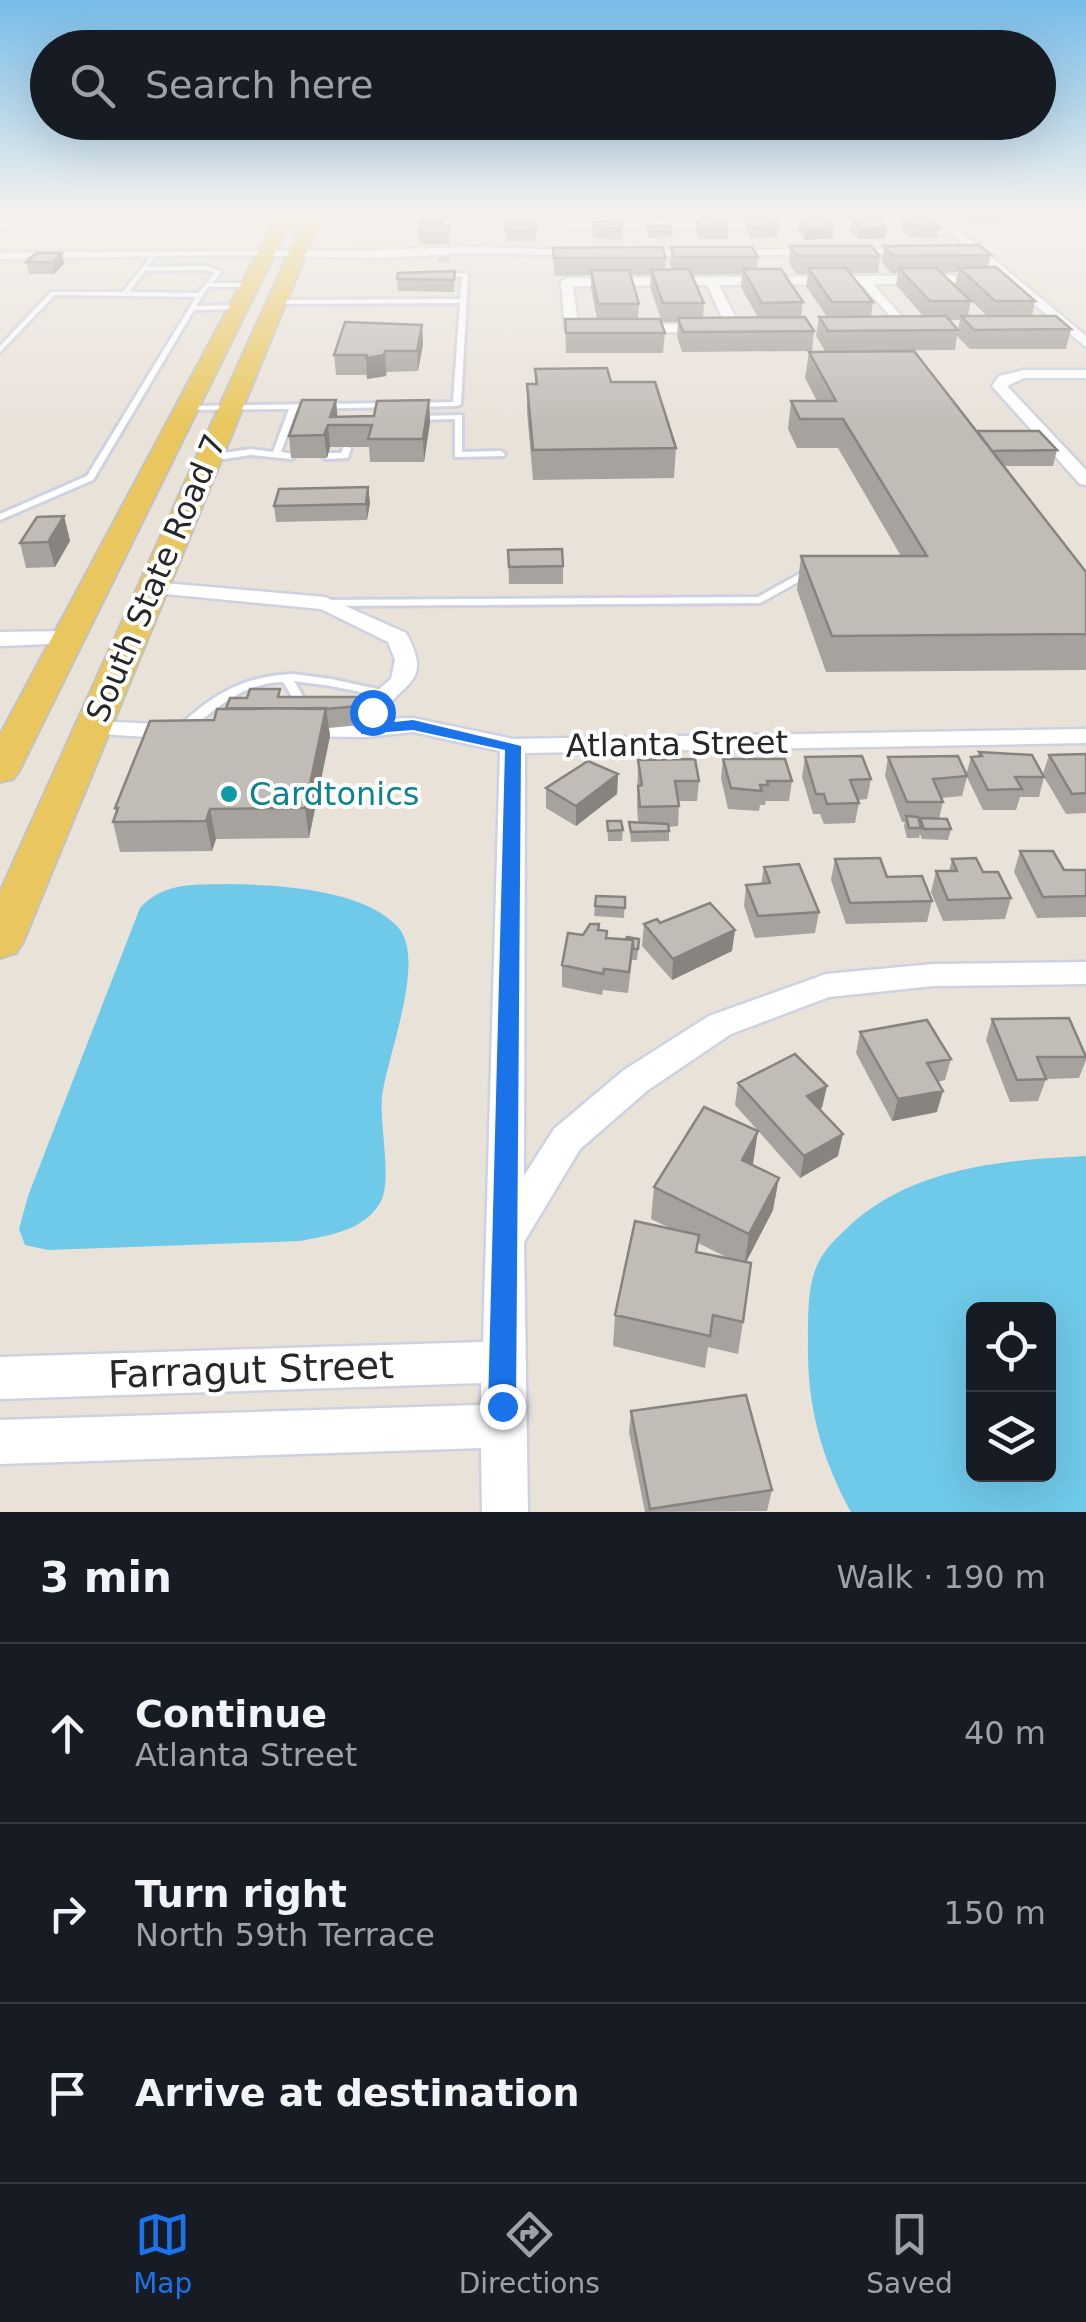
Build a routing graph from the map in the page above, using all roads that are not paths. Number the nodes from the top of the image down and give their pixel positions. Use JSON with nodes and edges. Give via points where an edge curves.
{"nodes":[{"id":1,"x":131,"y":286,"type":"edge"},
{"id":2,"x":206,"y":286,"type":"joint"},
{"id":3,"x":248,"y":286,"type":"joint"},
{"id":4,"x":281,"y":286,"type":"edge"},
{"id":5,"x":465,"y":286,"type":"edge"},
{"id":6,"x":567,"y":286,"type":"edge"},
{"id":7,"x":713,"y":286,"type":"edge"},
{"id":8,"x":869,"y":286,"type":"edge"},
{"id":9,"x":1018,"y":286,"type":"edge"},
{"id":10,"x":124,"y":295,"type":"junction"},
{"id":11,"x":200,"y":295,"type":"junction"},
{"id":12,"x":464,"y":301,"type":"junction"},
{"id":13,"x":274,"y":302,"type":"junction"},
{"id":14,"x":238,"y":307,"type":"junction"},
{"id":15,"x":192,"y":308,"type":"junction"},
{"id":16,"x":923,"y":326,"type":"edge"},
{"id":17,"x":1036,"y":326,"type":"edge"},
{"id":18,"x":1065,"y":326,"type":"junction"},
{"id":19,"x":886,"y":327,"type":"edge"},
{"id":20,"x":904,"y":327,"type":"junction"},
{"id":21,"x":734,"y":328,"type":"junction"},
{"id":22,"x":753,"y":328,"type":"edge"},
{"id":23,"x":1086,"y":343,"type":"edge"},
{"id":24,"x":0,"y":350,"type":"edge"},
{"id":25,"x":1086,"y":374,"type":"edge"},
{"id":26,"x":356,"y":406,"type":"junction"},
{"id":27,"x":294,"y":407,"type":"junction"},
{"id":28,"x":186,"y":408,"type":"junction"},
{"id":29,"x":229,"y":408,"type":"junction"},
{"id":30,"x":354,"y":418,"type":"edge"},
{"id":31,"x":406,"y":418,"type":"edge"},
{"id":32,"x":283,"y":435,"type":"junction"},
{"id":33,"x":300,"y":436,"type":"junction"},
{"id":34,"x":349,"y":438,"type":"edge"},
{"id":35,"x":330,"y":447,"type":"edge"},
{"id":36,"x":501,"y":454,"type":"dead end"},
{"id":37,"x":209,"y":458,"type":"junction"},
{"id":38,"x":1086,"y":480,"type":"edge"},
{"id":39,"x":0,"y":517,"type":"edge"},
{"id":40,"x":810,"y":570,"type":"edge"},
{"id":41,"x":152,"y":588,"type":"junction"},
{"id":42,"x":326,"y":603,"type":"junction"},
{"id":43,"x":69,"y":638,"type":"junction"},
{"id":44,"x":0,"y":639,"type":"edge"},
{"id":45,"x":287,"y":679,"type":"junction"},
{"id":46,"x":320,"y":709,"type":"edge"},
{"id":47,"x":370,"y":712,"type":"junction"},
{"id":48,"x":91,"y":728,"type":"junction"},
{"id":49,"x":272,"y":731,"type":"edge"},
{"id":50,"x":178,"y":732,"type":"junction"},
{"id":51,"x":216,"y":732,"type":"edge"},
{"id":52,"x":1086,"y":736,"type":"edge"},
{"id":53,"x":513,"y":746,"type":"junction"},
{"id":54,"x":0,"y":771,"type":"edge"},
{"id":55,"x":0,"y":942,"type":"edge"},
{"id":56,"x":1086,"y":972,"type":"edge"},
{"id":57,"x":506,"y":1237,"type":"junction"},
{"id":58,"x":503,"y":1362,"type":"junction"},
{"id":59,"x":0,"y":1378,"type":"edge"},
{"id":60,"x":502,"y":1426,"type":"junction"},
{"id":61,"x":0,"y":1442,"type":"edge"},
{"id":62,"x":505,"y":1512,"type":"edge"}],
"edges":[{"from":1,"to":10,"type":"lane"},
{"from":2,"to":3,"type":"lane"},
{"from":2,"to":11,"type":"lane"},
{"from":3,"to":14,"type":"main road","name":"South State Road 7"},
{"from":4,"to":13,"type":"main road","name":"South State Road 7"},
{"from":5,"to":12,"type":"lane"},
{"from":6,"to":21,"type":"street","via":[[572,329]]},
{"from":7,"to":21,"type":"street"},
{"from":8,"to":20,"type":"street"},
{"from":9,"to":18,"type":"street"},
{"from":10,"to":11,"type":"lane"},
{"from":10,"to":24,"type":"lane","via":[[53,293]]},
{"from":11,"to":15,"type":"lane"},
{"from":12,"to":13,"type":"lane"},
{"from":12,"to":26,"type":"lane","via":[[457,404]]},
{"from":13,"to":29,"type":"main road","name":"South State Road 7"},
{"from":14,"to":15,"type":"lane"},
{"from":14,"to":28,"type":"main road","name":"South State Road 7"},
{"from":15,"to":39,"type":"lane","via":[[90,478]]},
{"from":16,"to":20,"type":"street"},
{"from":17,"to":18,"type":"street"},
{"from":18,"to":23,"type":"street"},
{"from":19,"to":20,"type":"street"},
{"from":21,"to":22,"type":"street"},
{"from":25,"to":38,"type":"street","via":[[1024,374],[1000,386]]},
{"from":26,"to":27,"type":"lane"},
{"from":26,"to":30,"type":"lane"},
{"from":27,"to":29,"type":"lane"},
{"from":27,"to":32,"type":"lane"},
{"from":28,"to":29,"type":"lane"},
{"from":28,"to":43,"type":"main road","name":"South State Road 7"},
{"from":29,"to":37,"type":"main road","name":"South State Road 7"},
{"from":31,"to":36,"type":"lane","via":[[459,417],[458,455]]},
{"from":32,"to":33,"type":"lane"},
{"from":32,"to":33,"type":"lane"},
{"from":32,"to":33,"type":"lane"},
{"from":32,"to":37,"type":"lane"},
{"from":34,"to":35,"type":"lane"},
{"from":37,"to":41,"type":"main road","name":"South State Road 7"},
{"from":40,"to":42,"type":"lane","via":[[760,600]]},
{"from":41,"to":42,"type":"street"},
{"from":41,"to":48,"type":"main road","name":"South State Road 7"},
{"from":42,"to":47,"type":"street","via":[[398,638],[406,660],[402,682]]},
{"from":43,"to":44,"type":"street"},
{"from":43,"to":54,"type":"main road","name":"South State Road 7"},
{"from":45,"to":46,"type":"lane","via":[[302,706]]},
{"from":45,"to":47,"type":"lane","via":[[307,677]]},
{"from":45,"to":50,"type":"lane","via":[[239,688]]},
{"from":47,"to":49,"type":"street","name":"Atlanta Street"},
{"from":47,"to":53,"type":"street","name":"Atlanta Street"},
{"from":48,"to":50,"type":"street"},
{"from":48,"to":55,"type":"main road","name":"South State Road 7"},
{"from":50,"to":51,"type":"street"},
{"from":52,"to":53,"type":"street","name":"Atlanta Street"},
{"from":53,"to":57,"type":"street"},
{"from":56,"to":57,"type":"street","via":[[933,975],[826,986],[720,1025],[636,1080],[566,1139]]},
{"from":57,"to":58,"type":"street"},
{"from":58,"to":59,"type":"street","name":"Farragut Street"},
{"from":58,"to":60,"type":"street"},
{"from":60,"to":61,"type":"street","name":"Farragut Street"},
{"from":60,"to":62,"type":"street"}]}
